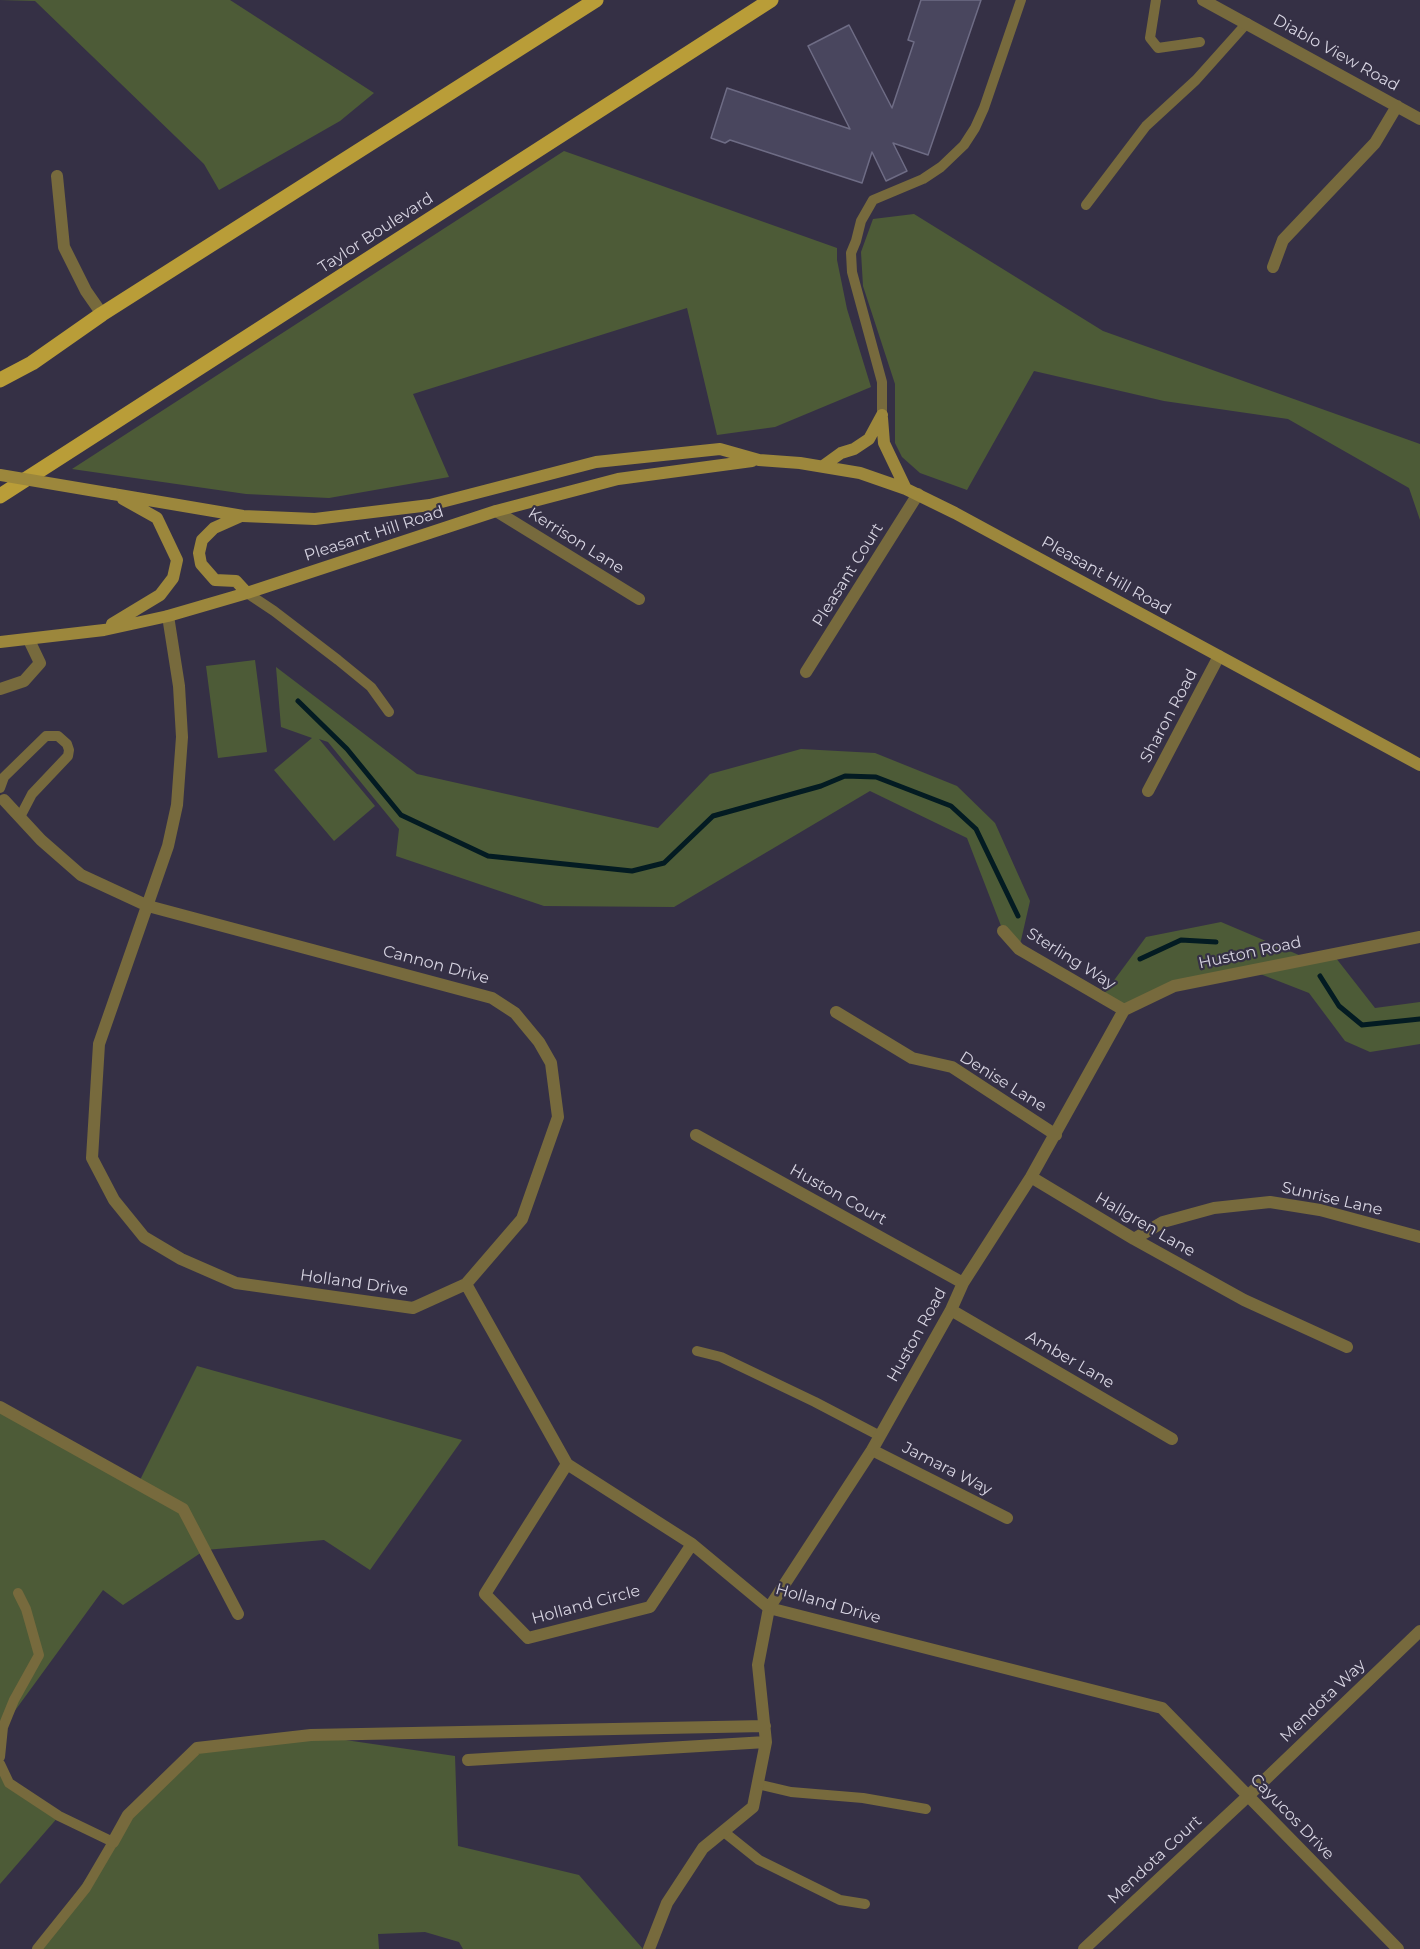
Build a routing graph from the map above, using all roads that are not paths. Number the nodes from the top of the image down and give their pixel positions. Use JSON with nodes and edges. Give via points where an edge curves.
{"nodes":[{"id":1,"x":596,"y":0,"type":"edge"},
{"id":2,"x":771,"y":0,"type":"edge"},
{"id":3,"x":1021,"y":0,"type":"edge"},
{"id":4,"x":1156,"y":0,"type":"edge"},
{"id":5,"x":1203,"y":0,"type":"edge"},
{"id":6,"x":1247,"y":23,"type":"junction"},
{"id":7,"x":1200,"y":42,"type":"dead end"},
{"id":8,"x":1397,"y":106,"type":"junction"},
{"id":9,"x":1420,"y":119,"type":"edge"},
{"id":10,"x":57,"y":176,"type":"dead end"},
{"id":11,"x":1086,"y":205,"type":"dead end"},
{"id":12,"x":1273,"y":267,"type":"dead end"},
{"id":13,"x":102,"y":314,"type":"junction"},
{"id":14,"x":0,"y":380,"type":"edge"},
{"id":15,"x":882,"y":415,"type":"junction"},
{"id":16,"x":759,"y":460,"type":"junction"},
{"id":17,"x":823,"y":466,"type":"junction"},
{"id":18,"x":0,"y":475,"type":"edge"},
{"id":19,"x":912,"y":492,"type":"junction"},
{"id":20,"x":113,"y":494,"type":"junction"},
{"id":21,"x":0,"y":496,"type":"edge"},
{"id":22,"x":496,"y":511,"type":"junction"},
{"id":23,"x":243,"y":516,"type":"junction"},
{"id":24,"x":247,"y":592,"type":"junction"},
{"id":25,"x":639,"y":599,"type":"dead end"},
{"id":26,"x":168,"y":616,"type":"junction"},
{"id":27,"x":104,"y":630,"type":"junction"},
{"id":28,"x":29,"y":640,"type":"junction"},
{"id":29,"x":0,"y":642,"type":"edge"},
{"id":30,"x":1219,"y":656,"type":"junction"},
{"id":31,"x":806,"y":672,"type":"dead end"},
{"id":32,"x":0,"y":689,"type":"edge"},
{"id":33,"x":389,"y":712,"type":"dead end"},
{"id":34,"x":1420,"y":765,"type":"edge"},
{"id":35,"x":1148,"y":791,"type":"dead end"},
{"id":36,"x":1,"y":793,"type":"edge"},
{"id":37,"x":20,"y":817,"type":"junction"},
{"id":38,"x":148,"y":906,"type":"junction"},
{"id":39,"x":1003,"y":931,"type":"dead end"},
{"id":40,"x":1420,"y":937,"type":"edge"},
{"id":41,"x":1124,"y":1010,"type":"junction"},
{"id":42,"x":836,"y":1012,"type":"dead end"},
{"id":43,"x":1056,"y":1135,"type":"junction"},
{"id":44,"x":696,"y":1136,"type":"dead end"},
{"id":45,"x":1031,"y":1177,"type":"junction"},
{"id":46,"x":1420,"y":1237,"type":"edge"},
{"id":47,"x":1134,"y":1239,"type":"junction"},
{"id":48,"x":963,"y":1283,"type":"junction"},
{"id":49,"x":466,"y":1284,"type":"junction"},
{"id":50,"x":951,"y":1310,"type":"junction"},
{"id":51,"x":1347,"y":1347,"type":"dead end"},
{"id":52,"x":697,"y":1351,"type":"dead end"},
{"id":53,"x":0,"y":1407,"type":"edge"},
{"id":54,"x":879,"y":1436,"type":"junction"},
{"id":55,"x":1172,"y":1439,"type":"dead end"},
{"id":56,"x":872,"y":1450,"type":"junction"},
{"id":57,"x":567,"y":1464,"type":"junction"},
{"id":58,"x":1007,"y":1518,"type":"dead end"},
{"id":59,"x":692,"y":1544,"type":"junction"},
{"id":60,"x":18,"y":1593,"type":"dead end"},
{"id":61,"x":770,"y":1608,"type":"junction"},
{"id":62,"x":238,"y":1614,"type":"dead end"},
{"id":63,"x":1420,"y":1631,"type":"edge"},
{"id":64,"x":1162,"y":1708,"type":"joint"},
{"id":65,"x":765,"y":1726,"type":"junction"},
{"id":66,"x":766,"y":1742,"type":"junction"},
{"id":67,"x":0,"y":1757,"type":"edge"},
{"id":68,"x":468,"y":1760,"type":"dead end"},
{"id":69,"x":0,"y":1764,"type":"edge"},
{"id":70,"x":758,"y":1784,"type":"junction"},
{"id":71,"x":1248,"y":1796,"type":"junction"},
{"id":72,"x":926,"y":1809,"type":"dead end"},
{"id":73,"x":724,"y":1832,"type":"junction"},
{"id":74,"x":113,"y":1842,"type":"junction"},
{"id":75,"x":865,"y":1904,"type":"dead end"},
{"id":76,"x":37,"y":1949,"type":"edge"},
{"id":77,"x":649,"y":1949,"type":"edge"},
{"id":78,"x":1084,"y":1949,"type":"edge"},
{"id":79,"x":1398,"y":1949,"type":"edge"}],
"edges":[{"from":1,"to":13,"type":"main road"},
{"from":2,"to":21,"type":"main road","name":"Taylor Boulevard"},
{"from":3,"to":15,"type":"lane","via":[[975,128],[964,145],[923,179],[873,200],[850,253],[882,382]]},
{"from":4,"to":7,"type":"lane","via":[[1150,38],[1158,48]]},
{"from":5,"to":6,"type":"street","name":"Diablo View Road"},
{"from":6,"to":8,"type":"street","name":"Diablo View Road"},
{"from":6,"to":11,"type":"lane","via":[[1196,80],[1146,126]]},
{"from":8,"to":9,"type":"street","name":"Diablo View Road"},
{"from":8,"to":12,"type":"street","via":[[1375,143],[1283,240]]},
{"from":10,"to":13,"type":"street","via":[[64,247]]},
{"from":13,"to":14,"type":"main road","via":[[32,363]]},
{"from":15,"to":17,"type":"main road","via":[[869,439]]},
{"from":15,"to":19,"type":"main road","via":[[884,443]]},
{"from":16,"to":17,"type":"main road","name":"Pleasant Hill Road"},
{"from":16,"to":22,"type":"main road","name":"Pleasant Hill Road","via":[[618,479]]},
{"from":16,"to":23,"type":"main road","name":"Pleasant Hill Road","via":[[720,449],[596,462],[430,505],[315,519]]},
{"from":17,"to":19,"type":"main road","name":"Pleasant Hill Road","via":[[860,473]]},
{"from":18,"to":20,"type":"main road","name":"Pleasant Hill Road","bridge":true},
{"from":19,"to":30,"type":"main road","name":"Pleasant Hill Road"},
{"from":19,"to":31,"type":"street","name":"Pleasant Court"},
{"from":20,"to":23,"type":"main road","name":"Pleasant Hill Road"},
{"from":20,"to":27,"type":"main road","via":[[157,518],[177,560],[173,578],[160,595]]},
{"from":22,"to":24,"type":"main road","name":"Pleasant Hill Road"},
{"from":22,"to":25,"type":"street","name":"Kerrison Lane"},
{"from":23,"to":24,"type":"main road","via":[[214,528],[202,540],[200,553],[201,564],[215,580],[236,581]]},
{"from":24,"to":26,"type":"main road","name":"Pleasant Hill Road"},
{"from":24,"to":33,"type":"lane","via":[[371,687]]},
{"from":26,"to":27,"type":"main road","name":"Pleasant Hill Road"},
{"from":26,"to":38,"type":"street","name":"Holland Drive","via":[[182,737],[177,805]]},
{"from":27,"to":28,"type":"main road","name":"Pleasant Hill Road"},
{"from":28,"to":29,"type":"main road","name":"Pleasant Hill Road"},
{"from":28,"to":32,"type":"street","via":[[40,663],[24,681]]},
{"from":30,"to":34,"type":"main road","name":"Pleasant Hill Road"},
{"from":30,"to":35,"type":"street","name":"Sharon Road"},
{"from":36,"to":37,"type":"street","name":"Cannon Drive"},
{"from":36,"to":37,"type":"lane","via":[[4,777],[46,736],[58,736],[67,744],[68,756],[32,794]]},
{"from":37,"to":38,"type":"street","name":"Cannon Drive","via":[[81,875]]},
{"from":38,"to":49,"type":"street","name":"Cannon Drive","via":[[492,998],[514,1013],[539,1041],[550,1064],[558,1117],[522,1219]]},
{"from":38,"to":49,"type":"street","name":"Holland Drive","via":[[99,1044],[92,1158],[114,1200],[144,1237],[181,1260],[236,1283],[413,1308]]},
{"from":39,"to":41,"type":"street","name":"Sterling Way","via":[[1019,949]]},
{"from":40,"to":41,"type":"street","name":"Huston Road","via":[[1174,986]]},
{"from":41,"to":43,"type":"street","name":"Huston Road"},
{"from":42,"to":43,"type":"street","name":"Denise Lane","via":[[912,1058],[952,1067]]},
{"from":43,"to":45,"type":"street","name":"Huston Road"},
{"from":44,"to":48,"type":"street","name":"Huston Court"},
{"from":45,"to":47,"type":"street","name":"Hallgren Lane"},
{"from":45,"to":48,"type":"street","name":"Huston Road"},
{"from":46,"to":47,"type":"street","name":"Sunrise Lane","via":[[1320,1210],[1270,1202],[1214,1208],[1163,1222]]},
{"from":47,"to":51,"type":"street","name":"Hallgren Lane","via":[[1244,1300]]},
{"from":48,"to":50,"type":"street","name":"Huston Road"},
{"from":49,"to":57,"type":"street","name":"Holland Drive"},
{"from":50,"to":54,"type":"street","name":"Huston Road"},
{"from":50,"to":55,"type":"street","name":"Amber Lane"},
{"from":52,"to":54,"type":"lane","via":[[721,1357]]},
{"from":53,"to":62,"type":"street","via":[[183,1509]]},
{"from":54,"to":56,"type":"street","name":"Huston Road"},
{"from":56,"to":58,"type":"street","name":"Jamara Way"},
{"from":56,"to":61,"type":"street","name":"Huston Road"},
{"from":57,"to":59,"type":"street","name":"Holland Drive"},
{"from":57,"to":59,"type":"street","name":"Holland Circle","via":[[485,1594],[528,1638],[650,1606]]},
{"from":59,"to":61,"type":"street","name":"Holland Drive"},
{"from":60,"to":67,"type":"lane","via":[[39,1655],[3,1727]]},
{"from":61,"to":64,"type":"street","name":"Holland Drive"},
{"from":61,"to":65,"type":"street","name":"Huston Road","via":[[758,1665]]},
{"from":63,"to":71,"type":"street","name":"Mendota Way"},
{"from":64,"to":71,"type":"street","name":"Cayucos Drive"},
{"from":65,"to":66,"type":"street","name":"Huston Road"},
{"from":65,"to":74,"type":"street","via":[[311,1735],[197,1748],[128,1815]]},
{"from":66,"to":68,"type":"street"},
{"from":66,"to":70,"type":"street","name":"Huston Road"},
{"from":69,"to":74,"type":"lane","via":[[9,1783],[59,1816]]},
{"from":70,"to":72,"type":"lane","via":[[791,1792],[863,1798]]},
{"from":70,"to":73,"type":"street","name":"Huston Road","via":[[753,1807]]},
{"from":71,"to":78,"type":"street","name":"Mendota Court"},
{"from":71,"to":79,"type":"street","name":"Cayucos Drive"},
{"from":73,"to":75,"type":"lane","via":[[759,1860],[840,1900]]},
{"from":73,"to":77,"type":"street","name":"Huston Road","via":[[703,1848],[667,1903]]},
{"from":74,"to":76,"type":"lane","via":[[86,1888]]}]}
